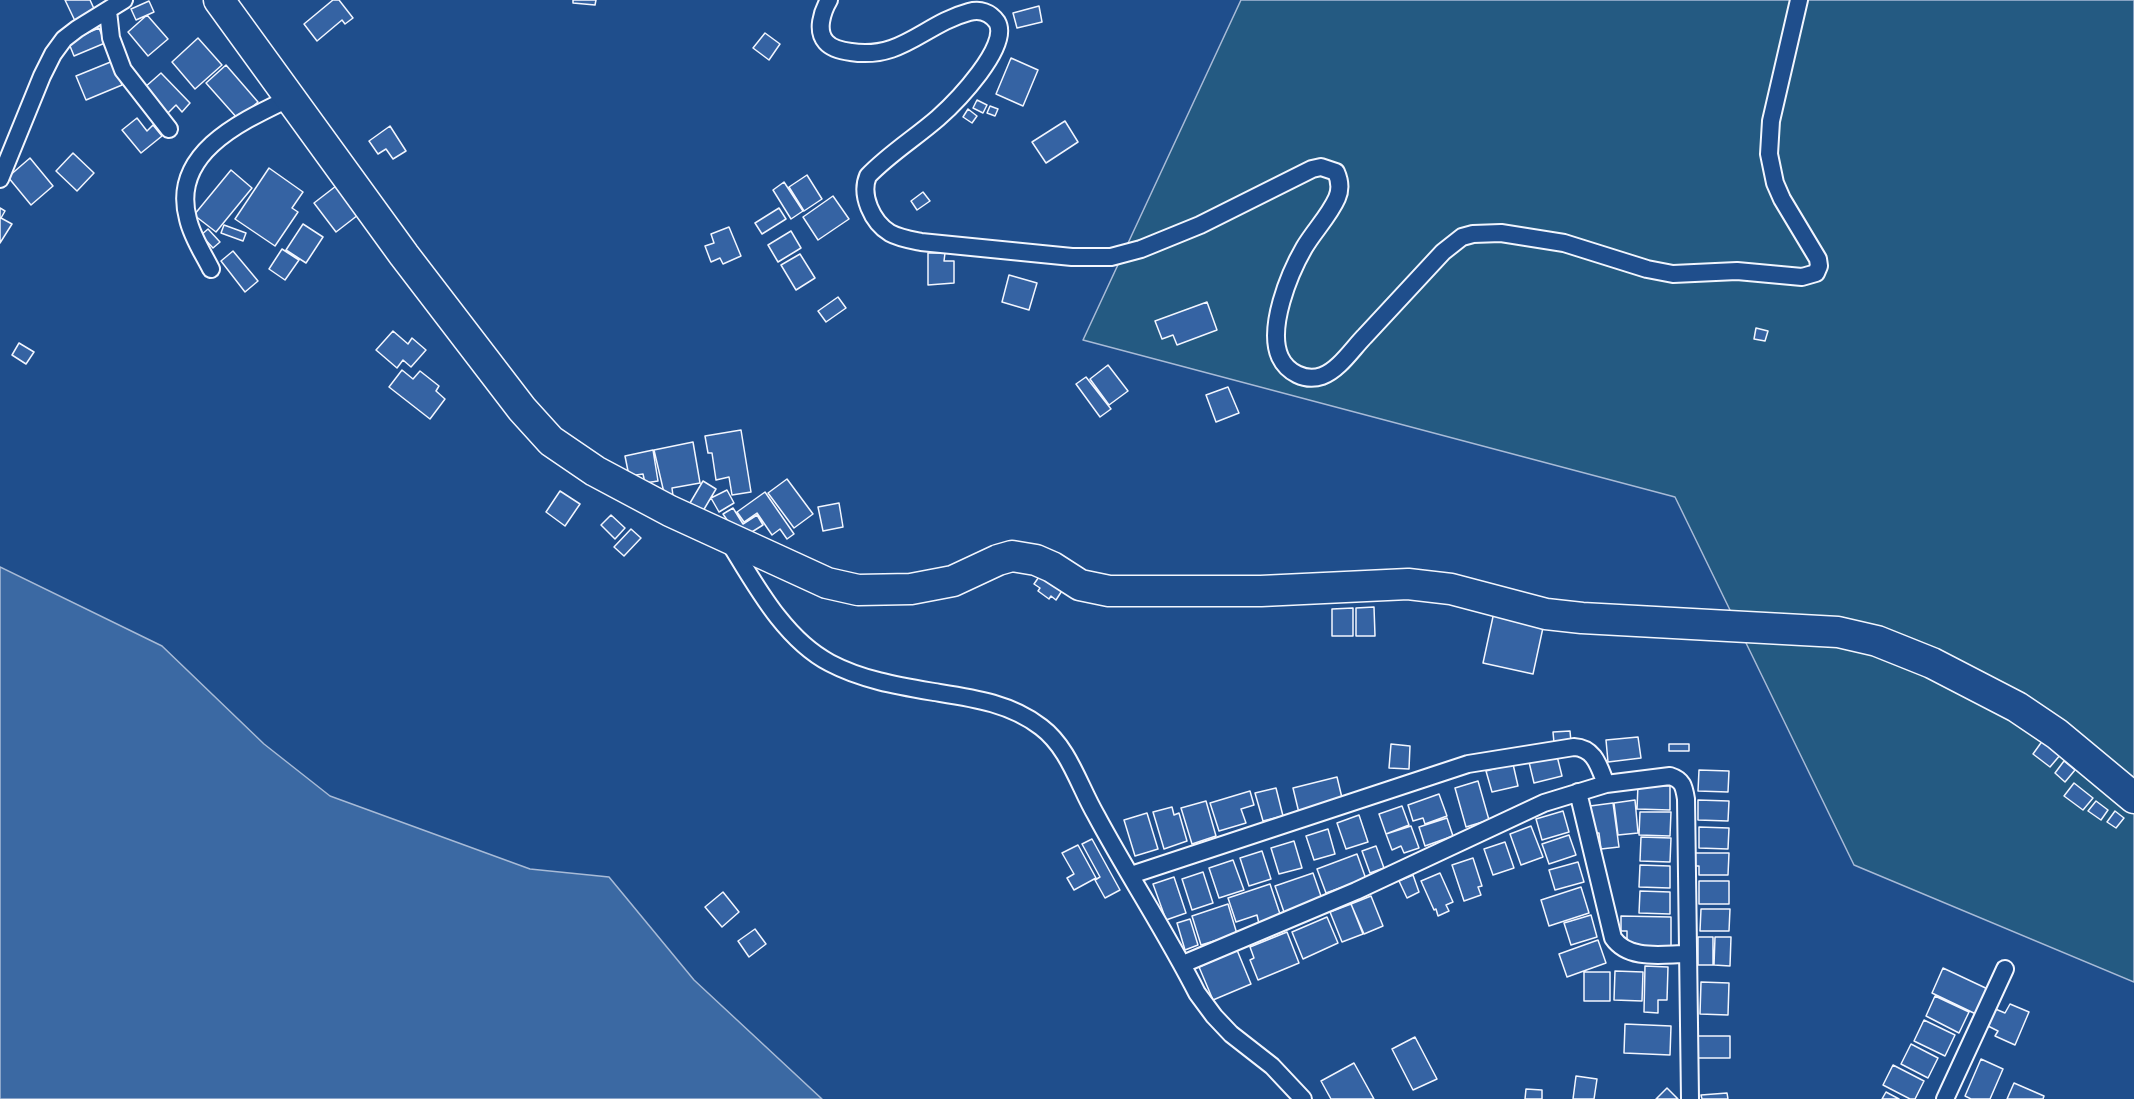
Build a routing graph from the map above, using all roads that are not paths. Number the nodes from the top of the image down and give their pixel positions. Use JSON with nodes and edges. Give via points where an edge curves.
{"nodes":[{"id":1,"x":124,"y":0,"type":"edge"},
{"id":2,"x":219,"y":0,"type":"edge"},
{"id":3,"x":829,"y":0,"type":"edge"},
{"id":4,"x":1799,"y":0,"type":"edge"},
{"id":5,"x":108,"y":11,"type":"junction"},
{"id":6,"x":290,"y":98,"type":"junction"},
{"id":7,"x":169,"y":129,"type":"dead end"},
{"id":8,"x":0,"y":179,"type":"edge"},
{"id":9,"x":211,"y":269,"type":"dead end"},
{"id":10,"x":725,"y":536,"type":"junction"},
{"id":11,"x":1606,"y":783,"type":"junction"},
{"id":12,"x":1578,"y":792,"type":"junction"},
{"id":13,"x":2134,"y":798,"type":"edge"},
{"id":14,"x":1131,"y":875,"type":"junction"},
{"id":15,"x":1688,"y":954,"type":"junction"},
{"id":16,"x":1183,"y":964,"type":"junction"},
{"id":17,"x":2005,"y":969,"type":"dead end"},
{"id":18,"x":1947,"y":1098,"type":"edge"},
{"id":19,"x":1303,"y":1099,"type":"edge"},
{"id":20,"x":1690,"y":1099,"type":"edge"}],
"edges":[{"from":1,"to":5,"type":"street"},
{"from":2,"to":6,"type":"highway"},
{"from":3,"to":4,"type":"street","via":[[823,14],[824,40],[854,53],[887,52],[968,12],[984,12],[999,26],[998,43],[969,86],[938,118],[868,176],[864,184],[872,212],[882,227],[900,237],[1072,257],[1111,256],[1141,249],[1200,225],[1312,169],[1321,166],[1336,172],[1340,188],[1336,199],[1303,250],[1277,324],[1279,355],[1285,365],[1294,373],[1314,378],[1323,376],[1342,360],[1443,252],[1462,237],[1473,234],[1543,239],[1673,274],[1737,271],[1802,277],[1816,273],[1818,259],[1782,199],[1769,153],[1771,121]]},
{"from":5,"to":7,"type":"street","via":[[111,38],[123,70]]},
{"from":5,"to":8,"type":"street","via":[[64,39],[53,54]]},
{"from":6,"to":9,"type":"street","via":[[223,134],[191,174],[185,194],[188,220]]},
{"from":6,"to":10,"type":"highway","via":[[404,255],[539,429],[595,471]]},
{"from":10,"to":13,"type":"highway","via":[[827,583],[858,590],[911,589],[953,581],[1012,556],[1036,560],[1080,585],[1109,591],[1250,591],[1407,584],[1450,589],[1546,614],[1838,632],[1877,641],[1932,663],[2017,707],[2057,734]]},
{"from":10,"to":14,"type":"street","via":[[791,631],[828,662],[892,685],[1003,706],[1042,728],[1057,741]]},
{"from":11,"to":12,"type":"street"},
{"from":11,"to":14,"type":"street","via":[[1594,755],[1583,748],[1486,760]]},
{"from":11,"to":15,"type":"street","via":[[1670,776],[1684,786]]},
{"from":12,"to":15,"type":"street","via":[[1613,938],[1629,952]]},
{"from":12,"to":16,"type":"street","via":[[1522,813],[1356,891]]},
{"from":14,"to":16,"type":"street"},
{"from":15,"to":20,"type":"street"},
{"from":16,"to":19,"type":"street","via":[[1214,1016]]},
{"from":17,"to":18,"type":"street"}]}
